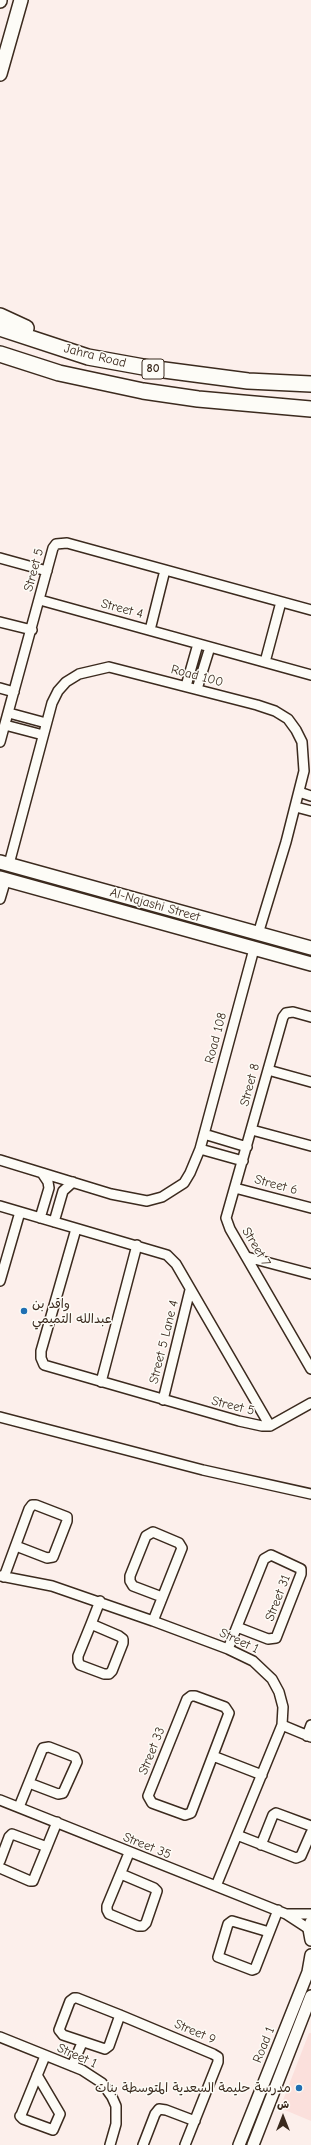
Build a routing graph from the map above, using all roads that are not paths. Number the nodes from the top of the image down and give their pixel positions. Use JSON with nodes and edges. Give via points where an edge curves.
{"nodes":[{"id":1,"x":21,"y":0,"type":"edge"},
{"id":2,"x":0,"y":74,"type":"edge"},
{"id":3,"x":0,"y":316,"type":"edge"},
{"id":4,"x":0,"y":328,"type":"edge"},
{"id":5,"x":0,"y":337,"type":"edge"},
{"id":6,"x":0,"y":354,"type":"edge"},
{"id":7,"x":88,"y":357,"type":"junction"},
{"id":8,"x":0,"y":361,"type":"edge"},
{"id":9,"x":59,"y":373,"type":"junction"},
{"id":10,"x":311,"y":384,"type":"edge"},
{"id":11,"x":311,"y":409,"type":"edge"},
{"id":12,"x":0,"y":558,"type":"edge"},
{"id":13,"x":165,"y":570,"type":"junction"},
{"id":14,"x":47,"y":572,"type":"junction"},
{"id":15,"x":40,"y":600,"type":"junction"},
{"id":16,"x":281,"y":602,"type":"junction"},
{"id":17,"x":311,"y":610,"type":"edge"},
{"id":18,"x":0,"y":622,"type":"edge"},
{"id":19,"x":32,"y":630,"type":"junction"},
{"id":20,"x":150,"y":630,"type":"junction"},
{"id":21,"x":198,"y":644,"type":"junction"},
{"id":22,"x":210,"y":647,"type":"junction"},
{"id":23,"x":265,"y":662,"type":"junction"},
{"id":24,"x":311,"y":675,"type":"edge"},
{"id":25,"x":186,"y":686,"type":"junction"},
{"id":26,"x":0,"y":688,"type":"edge"},
{"id":27,"x":197,"y":689,"type":"junction"},
{"id":28,"x":14,"y":692,"type":"junction"},
{"id":29,"x":8,"y":712,"type":"junction"},
{"id":30,"x":46,"y":723,"type":"junction"},
{"id":31,"x":5,"y":725,"type":"junction"},
{"id":32,"x":43,"y":735,"type":"junction"},
{"id":33,"x":0,"y":742,"type":"edge"},
{"id":34,"x":299,"y":792,"type":"junction"},
{"id":35,"x":311,"y":796,"type":"edge"},
{"id":36,"x":296,"y":807,"type":"junction"},
{"id":37,"x":311,"y":811,"type":"edge"},
{"id":38,"x":4,"y":863,"type":"edge"},
{"id":39,"x":3,"y":878,"type":"edge"},
{"id":40,"x":0,"y":899,"type":"edge"},
{"id":41,"x":258,"y":934,"type":"junction"},
{"id":42,"x":311,"y":948,"type":"edge"},
{"id":43,"x":254,"y":949,"type":"junction"},
{"id":44,"x":311,"y":964,"type":"edge"},
{"id":45,"x":311,"y":1017,"type":"edge"},
{"id":46,"x":268,"y":1070,"type":"junction"},
{"id":47,"x":311,"y":1082,"type":"edge"},
{"id":48,"x":252,"y":1130,"type":"junction"},
{"id":49,"x":204,"y":1134,"type":"junction"},
{"id":50,"x":311,"y":1146,"type":"edge"},
{"id":51,"x":247,"y":1147,"type":"junction"},
{"id":52,"x":200,"y":1149,"type":"junction"},
{"id":53,"x":0,"y":1160,"type":"edge"},
{"id":54,"x":243,"y":1161,"type":"junction"},
{"id":55,"x":42,"y":1173,"type":"junction"},
{"id":56,"x":73,"y":1182,"type":"junction"},
{"id":57,"x":235,"y":1188,"type":"junction"},
{"id":58,"x":0,"y":1206,"type":"edge"},
{"id":59,"x":311,"y":1208,"type":"edge"},
{"id":60,"x":20,"y":1212,"type":"junction"},
{"id":61,"x":40,"y":1218,"type":"junction"},
{"id":62,"x":54,"y":1222,"type":"junction"},
{"id":63,"x":76,"y":1229,"type":"junction"},
{"id":64,"x":137,"y":1245,"type":"junction"},
{"id":65,"x":247,"y":1257,"type":"junction"},
{"id":66,"x":311,"y":1274,"type":"edge"},
{"id":67,"x":0,"y":1281,"type":"edge"},
{"id":68,"x":190,"y":1290,"type":"junction"},
{"id":69,"x":311,"y":1368,"type":"edge"},
{"id":70,"x":101,"y":1382,"type":"junction"},
{"id":71,"x":163,"y":1400,"type":"junction"},
{"id":72,"x":311,"y":1403,"type":"edge"},
{"id":73,"x":0,"y":1417,"type":"edge"},
{"id":74,"x":270,"y":1426,"type":"junction"},
{"id":75,"x":311,"y":1494,"type":"edge"},
{"id":76,"x":16,"y":1546,"type":"junction"},
{"id":77,"x":2,"y":1577,"type":"edge"},
{"id":78,"x":162,"y":1597,"type":"junction"},
{"id":79,"x":100,"y":1601,"type":"junction"},
{"id":80,"x":153,"y":1621,"type":"junction"},
{"id":81,"x":91,"y":1624,"type":"junction"},
{"id":82,"x":237,"y":1627,"type":"junction"},
{"id":83,"x":228,"y":1649,"type":"junction"},
{"id":84,"x":282,"y":1725,"type":"junction"},
{"id":85,"x":311,"y":1725,"type":"edge"},
{"id":86,"x":309,"y":1736,"type":"edge"},
{"id":87,"x":213,"y":1756,"type":"junction"},
{"id":88,"x":262,"y":1775,"type":"junction"},
{"id":89,"x":29,"y":1782,"type":"junction"},
{"id":90,"x":0,"y":1800,"type":"edge"},
{"id":91,"x":19,"y":1807,"type":"junction"},
{"id":92,"x":57,"y":1822,"type":"junction"},
{"id":93,"x":311,"y":1826,"type":"edge"},
{"id":94,"x":311,"y":1833,"type":"edge"},
{"id":95,"x":237,"y":1835,"type":"junction"},
{"id":96,"x":261,"y":1845,"type":"junction"},
{"id":97,"x":47,"y":1847,"type":"junction"},
{"id":98,"x":129,"y":1853,"type":"junction"},
{"id":99,"x":0,"y":1861,"type":"edge"},
{"id":100,"x":0,"y":1868,"type":"edge"},
{"id":101,"x":121,"y":1874,"type":"junction"},
{"id":102,"x":216,"y":1886,"type":"junction"},
{"id":103,"x":282,"y":1912,"type":"junction"},
{"id":104,"x":311,"y":1914,"type":"edge"},
{"id":105,"x":269,"y":1932,"type":"junction"},
{"id":106,"x":310,"y":1933,"type":"edge"},
{"id":107,"x":311,"y":1948,"type":"edge"},
{"id":108,"x":311,"y":1955,"type":"edge"},
{"id":109,"x":311,"y":1996,"type":"edge"},
{"id":110,"x":120,"y":2016,"type":"junction"},
{"id":111,"x":0,"y":2037,"type":"edge"},
{"id":112,"x":82,"y":2042,"type":"junction"},
{"id":113,"x":46,"y":2056,"type":"junction"},
{"id":114,"x":72,"y":2066,"type":"junction"},
{"id":115,"x":38,"y":2075,"type":"junction"},
{"id":116,"x":195,"y":2121,"type":"junction"},
{"id":117,"x":112,"y":2144,"type":"edge"},
{"id":118,"x":143,"y":2145,"type":"edge"},
{"id":119,"x":185,"y":2145,"type":"edge"},
{"id":120,"x":239,"y":2145,"type":"edge"},
{"id":121,"x":253,"y":2145,"type":"edge"}],
"edges":[{"from":1,"to":2,"type":"main road"},
{"from":3,"to":7,"type":"highway"},
{"from":4,"to":7,"type":"highway","name":"Jahra Road","number":"80"},
{"from":5,"to":7,"type":"highway","via":[[75,361]]},
{"from":6,"to":9,"type":"highway","name":"Jahra Road","number":"80"},
{"from":7,"to":10,"type":"highway","name":"Jahra Road","number":"80","via":[[197,375]]},
{"from":8,"to":9,"type":"highway"},
{"from":9,"to":11,"type":"highway","name":"Jahra Road","number":"80","via":[[198,399]]},
{"from":12,"to":14,"type":"street"},
{"from":13,"to":14,"type":"street","name":"Street 5","via":[[62,542],[53,548]]},
{"from":13,"to":16,"type":"street","name":"Street 5"},
{"from":13,"to":20,"type":"street"},
{"from":14,"to":15,"type":"street","name":"Street 5"},
{"from":15,"to":19,"type":"street","name":"Street 5"},
{"from":15,"to":20,"type":"street","name":"Street 4"},
{"from":16,"to":17,"type":"street","name":"Street 5"},
{"from":16,"to":23,"type":"street"},
{"from":18,"to":19,"type":"street"},
{"from":19,"to":28,"type":"street","name":"Street 5"},
{"from":20,"to":21,"type":"street","name":"Street 4"},
{"from":21,"to":22,"type":"street","name":"Street 4"},
{"from":21,"to":25,"type":"street"},
{"from":22,"to":23,"type":"street","name":"Street 4"},
{"from":22,"to":27,"type":"street"},
{"from":23,"to":24,"type":"street","name":"Street 4"},
{"from":25,"to":27,"type":"street","name":"Road 100"},
{"from":25,"to":30,"type":"street","name":"Road 100","via":[[120,669],[96,669],[79,674],[66,682],[52,703]]},
{"from":26,"to":28,"type":"street"},
{"from":27,"to":34,"type":"street","name":"Road 100","via":[[275,711],[288,719],[302,742],[304,771]]},
{"from":28,"to":29,"type":"street","name":"Street 5"},
{"from":29,"to":30,"type":"street"},
{"from":29,"to":31,"type":"street","name":"Street 5"},
{"from":30,"to":32,"type":"street","name":"Road 100"},
{"from":31,"to":32,"type":"street"},
{"from":31,"to":33,"type":"street","name":"Street 5"},
{"from":32,"to":38,"type":"street","name":"Road 100"},
{"from":34,"to":35,"type":"street"},
{"from":34,"to":36,"type":"street","name":"Road 100"},
{"from":36,"to":37,"type":"street"},
{"from":36,"to":41,"type":"street","name":"Road 100"},
{"from":38,"to":41,"type":"main road","name":"Al-Najashi Street"},
{"from":39,"to":40,"type":"street"},
{"from":39,"to":43,"type":"main road","name":"Al-Najashi Street"},
{"from":41,"to":42,"type":"main road","name":"Al-Najashi Street"},
{"from":43,"to":44,"type":"main road","name":"Al-Najashi Street"},
{"from":43,"to":49,"type":"street","name":"Road 108"},
{"from":45,"to":46,"type":"street","name":"Street 8","via":[[293,1012],[286,1013]]},
{"from":46,"to":47,"type":"street"},
{"from":46,"to":48,"type":"street","name":"Street 8"},
{"from":48,"to":50,"type":"street"},
{"from":48,"to":51,"type":"street","name":"Street 7"},
{"from":49,"to":51,"type":"street"},
{"from":49,"to":52,"type":"street","name":"Road 108"},
{"from":51,"to":54,"type":"street","name":"Street 7"},
{"from":52,"to":54,"type":"street"},
{"from":52,"to":56,"type":"street","name":"Road 108","via":[[184,1183],[162,1197],[147,1200],[132,1198]]},
{"from":53,"to":55,"type":"street","name":"Road 108"},
{"from":54,"to":57,"type":"street","name":"Street 7"},
{"from":55,"to":56,"type":"street","name":"Road 108"},
{"from":55,"to":61,"type":"street","via":[[48,1182],[48,1188]]},
{"from":56,"to":62,"type":"street","via":[[64,1191]]},
{"from":57,"to":59,"type":"street","name":"Street 6"},
{"from":57,"to":65,"type":"street","name":"Street 7","via":[[226,1218]]},
{"from":58,"to":60,"type":"street"},
{"from":60,"to":61,"type":"street","name":"Street 5"},
{"from":60,"to":67,"type":"street"},
{"from":61,"to":62,"type":"street","name":"Street 5"},
{"from":62,"to":63,"type":"street","name":"Street 5"},
{"from":63,"to":64,"type":"street","name":"Street 5"},
{"from":63,"to":70,"type":"street","name":"Street 5","via":[[41,1358],[44,1366]]},
{"from":64,"to":68,"type":"street","name":"Street 5","via":[[167,1255],[176,1264]]},
{"from":64,"to":70,"type":"street"},
{"from":65,"to":66,"type":"street"},
{"from":65,"to":69,"type":"street","name":"Street 7"},
{"from":68,"to":71,"type":"street","name":"Street 5 Lane 4"},
{"from":68,"to":74,"type":"street","name":"Street 5"},
{"from":70,"to":71,"type":"street","name":"Street 5"},
{"from":71,"to":74,"type":"street","name":"Street 5","via":[[239,1421]]},
{"from":72,"to":74,"type":"street"},
{"from":73,"to":75,"type":"street","via":[[188,1467]]},
{"from":76,"to":76,"type":"street","via":[[32,1505],[67,1517],[53,1557],[47,1558]]},
{"from":76,"to":77,"type":"street"},
{"from":77,"to":79,"type":"street","name":"Street 1","via":[[52,1586]]},
{"from":78,"to":78,"type":"street","via":[[182,1545],[153,1532],[146,1536],[130,1581],[133,1586]]},
{"from":78,"to":80,"type":"street"},
{"from":79,"to":80,"type":"street","name":"Street 1"},
{"from":79,"to":81,"type":"street"},
{"from":80,"to":83,"type":"street","name":"Street 1"},
{"from":81,"to":81,"type":"street","via":[[78,1656],[79,1662],[109,1674],[123,1639]]},
{"from":82,"to":82,"type":"street","name":"Street 31","via":[[267,1556],[271,1555],[301,1569],[276,1638],[268,1639]]},
{"from":82,"to":83,"type":"street","name":"Street 31"},
{"from":83,"to":84,"type":"street","name":"Street 1","via":[[253,1661],[272,1679],[283,1707]]},
{"from":84,"to":86,"type":"street"},
{"from":84,"to":88,"type":"street","name":"Street 1"},
{"from":85,"to":86,"type":"street"},
{"from":87,"to":87,"type":"street","name":"Street 33","via":[[228,1710],[191,1696],[187,1699],[149,1793],[150,1801],[183,1815],[189,1815]]},
{"from":87,"to":88,"type":"street"},
{"from":88,"to":95,"type":"street","name":"Street 1"},
{"from":89,"to":89,"type":"street","via":[[45,1747],[76,1758],[63,1793],[58,1794]]},
{"from":89,"to":91,"type":"street"},
{"from":90,"to":91,"type":"street","name":"Street 35"},
{"from":91,"to":92,"type":"street","name":"Street 35"},
{"from":92,"to":97,"type":"street"},
{"from":92,"to":98,"type":"street","name":"Street 35"},
{"from":93,"to":96,"type":"street","via":[[276,1813]]},
{"from":94,"to":96,"type":"street","via":[[298,1858]]},
{"from":95,"to":96,"type":"street"},
{"from":95,"to":102,"type":"street","name":"Street 1"},
{"from":97,"to":99,"type":"street","via":[[12,1834]]},
{"from":97,"to":100,"type":"street","via":[[33,1881]]},
{"from":98,"to":101,"type":"street"},
{"from":98,"to":102,"type":"street","name":"Street 35"},
{"from":101,"to":101,"type":"street","via":[[107,1910],[109,1914],[143,1926],[157,1891]]},
{"from":102,"to":103,"type":"street","name":"Street 35"},
{"from":103,"to":104,"type":"street","name":"Street 35"},
{"from":103,"to":105,"type":"street"},
{"from":103,"to":106,"type":"street","name":"Street 35"},
{"from":105,"to":105,"type":"street","via":[[254,1970],[218,1957],[228,1924],[232,1922]]},
{"from":106,"to":107,"type":"street"},
{"from":108,"to":120,"type":"street","name":"Road 1","via":[[308,1972]]},
{"from":109,"to":121,"type":"street","name":"Road 1"},
{"from":110,"to":112,"type":"street","name":"Street 9","via":[[107,2048],[102,2050]]},
{"from":110,"to":112,"type":"street","name":"Street 9","via":[[77,1998],[72,1999],[59,2030],[63,2035]]},
{"from":110,"to":116,"type":"street","name":"Street 9","via":[[218,2057]]},
{"from":111,"to":113,"type":"street","name":"Street 1"},
{"from":112,"to":114,"type":"street"},
{"from":113,"to":114,"type":"street","name":"Street 1"},
{"from":113,"to":115,"type":"street"},
{"from":114,"to":117,"type":"street","name":"Street 1","via":[[102,2083],[112,2097],[116,2115]]},
{"from":115,"to":115,"type":"street","via":[[20,2116],[53,2130],[60,2114]]},
{"from":116,"to":118,"type":"street","via":[[160,2109],[155,2114]]},
{"from":116,"to":119,"type":"street","name":"Street 9"}]}
